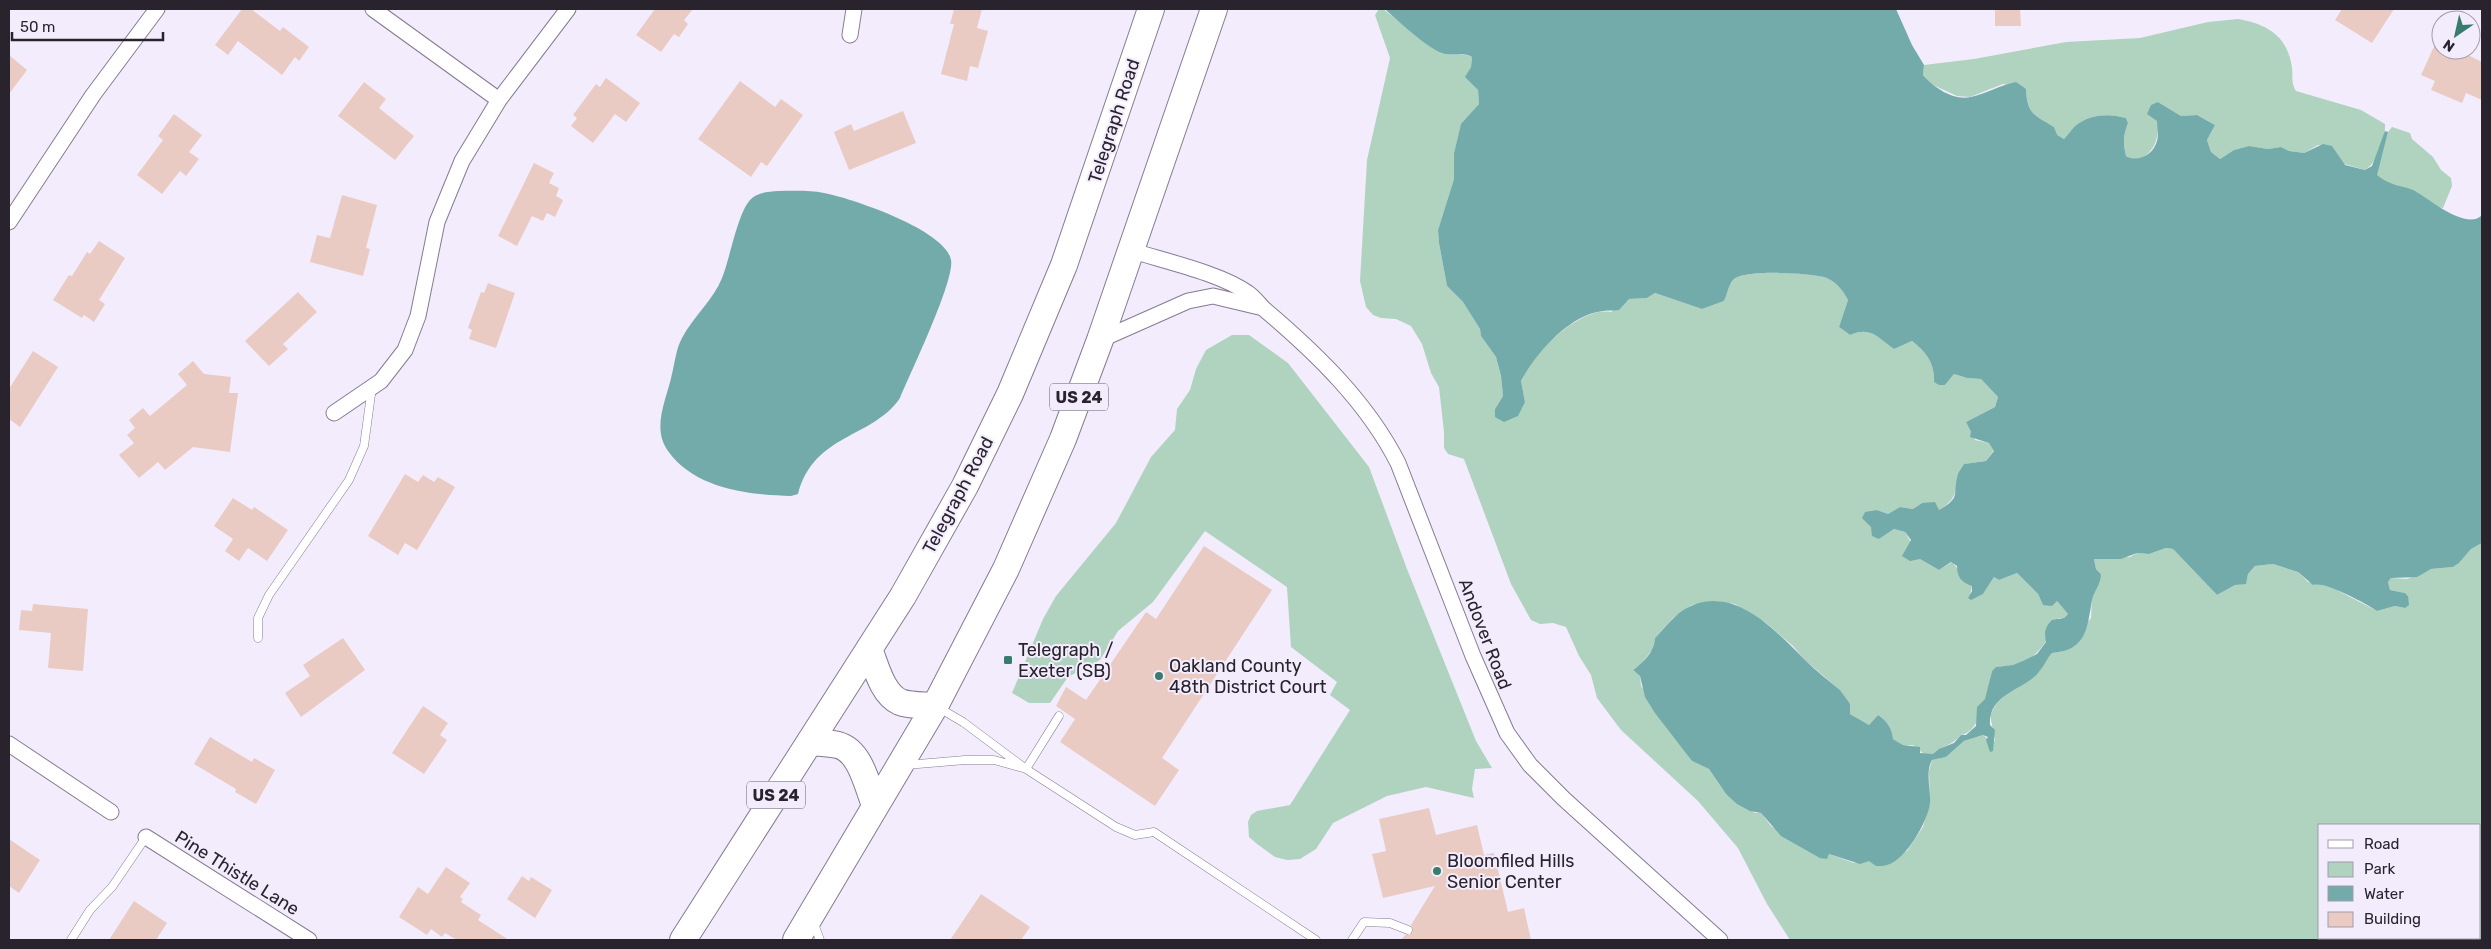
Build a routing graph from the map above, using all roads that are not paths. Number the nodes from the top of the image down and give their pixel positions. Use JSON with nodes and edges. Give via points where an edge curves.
{"nodes":[{"id":1,"x":157,"y":9,"type":"edge"},
{"id":2,"x":373,"y":9,"type":"edge"},
{"id":3,"x":568,"y":9,"type":"edge"},
{"id":4,"x":854,"y":9,"type":"edge"},
{"id":5,"x":1152,"y":9,"type":"edge"},
{"id":6,"x":1214,"y":9,"type":"edge"},
{"id":7,"x":850,"y":35,"type":"dead end"},
{"id":8,"x":499,"y":100,"type":"junction"},
{"id":9,"x":9,"y":222,"type":"edge"},
{"id":10,"x":1130,"y":250,"type":"junction"},
{"id":11,"x":1263,"y":308,"type":"junction"},
{"id":12,"x":1100,"y":340,"type":"junction"},
{"id":13,"x":372,"y":387,"type":"junction"},
{"id":14,"x":334,"y":413,"type":"dead end"},
{"id":15,"x":258,"y":638,"type":"dead end"},
{"id":16,"x":869,"y":649,"type":"junction"},
{"id":17,"x":935,"y":706,"type":"junction"},
{"id":18,"x":1059,"y":716,"type":"dead end"},
{"id":19,"x":810,"y":742,"type":"junction"},
{"id":20,"x":9,"y":744,"type":"edge"},
{"id":21,"x":899,"y":765,"type":"junction"},
{"id":22,"x":1026,"y":769,"type":"junction"},
{"id":23,"x":875,"y":805,"type":"junction"},
{"id":24,"x":111,"y":812,"type":"dead end"},
{"id":25,"x":146,"y":837,"type":"joint"},
{"id":26,"x":811,"y":915,"type":"junction"},
{"id":27,"x":1408,"y":930,"type":"dead end"},
{"id":28,"x":71,"y":940,"type":"edge"},
{"id":29,"x":309,"y":940,"type":"edge"},
{"id":30,"x":684,"y":940,"type":"edge"},
{"id":31,"x":796,"y":940,"type":"edge"},
{"id":32,"x":820,"y":940,"type":"edge"},
{"id":33,"x":1316,"y":940,"type":"edge"},
{"id":34,"x":1352,"y":940,"type":"edge"},
{"id":35,"x":1720,"y":940,"type":"edge"}],
"edges":[{"from":1,"to":9,"type":"street","via":[[93,96]]},
{"from":2,"to":8,"type":"street"},
{"from":3,"to":8,"type":"street"},
{"from":4,"to":7,"type":"street"},
{"from":5,"to":16,"type":"highway","name":"Telegraph Road","number":"US 24","via":[[1081,221],[1029,351],[961,494]]},
{"from":6,"to":10,"type":"highway","number":"US 24"},
{"from":8,"to":13,"type":"street","via":[[462,160],[438,222],[418,316],[405,350],[381,381]]},
{"from":10,"to":11,"type":"street","name":"Andover Road","via":[[1223,280],[1248,293]]},
{"from":10,"to":12,"type":"highway","number":"US 24"},
{"from":11,"to":12,"type":"street","name":"Andover Road","via":[[1214,296],[1188,301]]},
{"from":11,"to":35,"type":"street","name":"Andover Road","via":[[1291,330],[1368,412],[1384,436],[1495,711],[1518,750],[1564,799]]},
{"from":12,"to":17,"type":"highway","number":"US 24","via":[[1064,440],[1014,552]]},
{"from":13,"to":14,"type":"street"},
{"from":13,"to":15,"type":"lane","via":[[364,446],[349,480],[269,595],[258,618]]},
{"from":16,"to":17,"type":"highway","via":[[887,692],[894,699],[902,703]]},
{"from":16,"to":19,"type":"highway","name":"Telegraph Road","number":"US 24"},
{"from":17,"to":21,"type":"highway","number":"US 24"},
{"from":17,"to":22,"type":"lane","via":[[964,722]]},
{"from":18,"to":22,"type":"lane"},
{"from":19,"to":23,"type":"highway","via":[[839,745],[849,751],[857,760]]},
{"from":19,"to":30,"type":"highway","name":"Telegraph Road","number":"US 24"},
{"from":20,"to":24,"type":"street"},
{"from":21,"to":22,"type":"lane","via":[[994,760]]},
{"from":21,"to":23,"type":"highway","number":"US 24"},
{"from":22,"to":33,"type":"lane","via":[[1116,827],[1135,835],[1154,832]]},
{"from":23,"to":26,"type":"highway","number":"US 24"},
{"from":25,"to":28,"type":"lane"},
{"from":25,"to":29,"type":"street","name":"Pine Thistle Lane"},
{"from":26,"to":31,"type":"highway","number":"US 24"},
{"from":26,"to":32,"type":"lane"},
{"from":27,"to":34,"type":"lane","via":[[1390,923],[1364,922]]}]}
